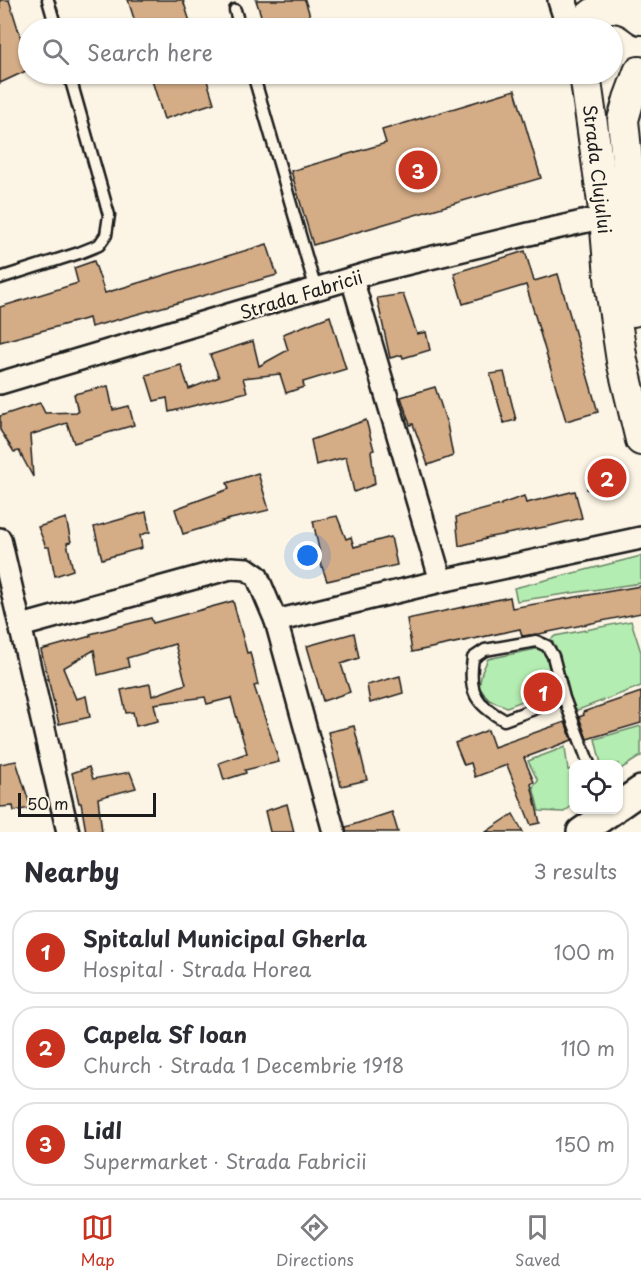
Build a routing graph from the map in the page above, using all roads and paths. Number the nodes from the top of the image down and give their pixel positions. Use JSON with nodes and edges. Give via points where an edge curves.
{"nodes":[{"id":1,"x":48,"y":0,"type":"edge"},
{"id":2,"x":562,"y":0,"type":"edge"},
{"id":3,"x":235,"y":10,"type":"dead end"},
{"id":4,"x":591,"y":13,"type":"edge"},
{"id":5,"x":53,"y":18,"type":"edge"},
{"id":6,"x":237,"y":18,"type":"edge"},
{"id":7,"x":641,"y":19,"type":"edge"},
{"id":8,"x":640,"y":71,"type":"edge"},
{"id":9,"x":623,"y":80,"type":"edge"},
{"id":10,"x":72,"y":84,"type":"edge"},
{"id":11,"x":256,"y":84,"type":"edge"},
{"id":12,"x":586,"y":84,"type":"edge"},
{"id":13,"x":628,"y":170,"type":"junction"},
{"id":14,"x":605,"y":217,"type":"junction"},
{"id":15,"x":627,"y":261,"type":"edge"},
{"id":16,"x":0,"y":278,"type":"edge"},
{"id":17,"x":352,"y":279,"type":"junction"},
{"id":18,"x":316,"y":290,"type":"junction"},
{"id":19,"x":641,"y":364,"type":"edge"},
{"id":20,"x":0,"y":383,"type":"edge"},
{"id":21,"x":641,"y":440,"type":"edge"},
{"id":22,"x":641,"y":538,"type":"edge"},
{"id":23,"x":0,"y":539,"type":"edge"},
{"id":24,"x":441,"y":581,"type":"junction"},
{"id":25,"x":276,"y":621,"type":"junction"},
{"id":26,"x":21,"y":626,"type":"junction"},
{"id":27,"x":564,"y":698,"type":"junction"},
{"id":28,"x":587,"y":760,"type":"edge"},
{"id":29,"x":641,"y":790,"type":"edge"},
{"id":30,"x":623,"y":801,"type":"edge"},
{"id":31,"x":604,"y":814,"type":"edge"},
{"id":32,"x":68,"y":832,"type":"edge"},
{"id":33,"x":334,"y":832,"type":"edge"},
{"id":34,"x":581,"y":832,"type":"edge"}],
"edges":[{"from":1,"to":5,"type":"lane"},
{"from":2,"to":4,"type":"street"},
{"from":3,"to":6,"type":"lane"},
{"from":4,"to":7,"type":"main road","via":[[622,8]]},
{"from":8,"to":9,"type":"main road","name":"Strada Clujului"},
{"from":8,"to":13,"type":"main road","name":"Strada Clujului","via":[[623,120]]},
{"from":10,"to":16,"type":"lane","via":[[109,215],[106,235],[99,245]]},
{"from":11,"to":18,"type":"lane"},
{"from":12,"to":14,"type":"main road","name":"Strada Clujului"},
{"from":13,"to":14,"type":"street"},
{"from":13,"to":15,"type":"main road","name":"Strada Clujului"},
{"from":14,"to":15,"type":"main road","name":"Strada Clujului"},
{"from":14,"to":17,"type":"street","name":"Strada Fabricii"},
{"from":15,"to":19,"type":"main road"},
{"from":15,"to":21,"type":"main road","via":[[610,288]]},
{"from":17,"to":18,"type":"street","name":"Strada Fabricii"},
{"from":17,"to":24,"type":"street"},
{"from":18,"to":20,"type":"street","name":"Strada Fabricii"},
{"from":22,"to":24,"type":"street"},
{"from":23,"to":26,"type":"street"},
{"from":24,"to":25,"type":"street"},
{"from":25,"to":26,"type":"street","via":[[257,576],[247,569],[231,568]]},
{"from":25,"to":33,"type":"street"},
{"from":26,"to":32,"type":"street"},
{"from":27,"to":27,"type":"lane","via":[[504,720],[477,700],[472,658],[485,651],[536,641],[547,646],[553,656]]},
{"from":27,"to":28,"type":"lane"},
{"from":29,"to":30,"type":"street"},
{"from":31,"to":34,"type":"street"}]}
